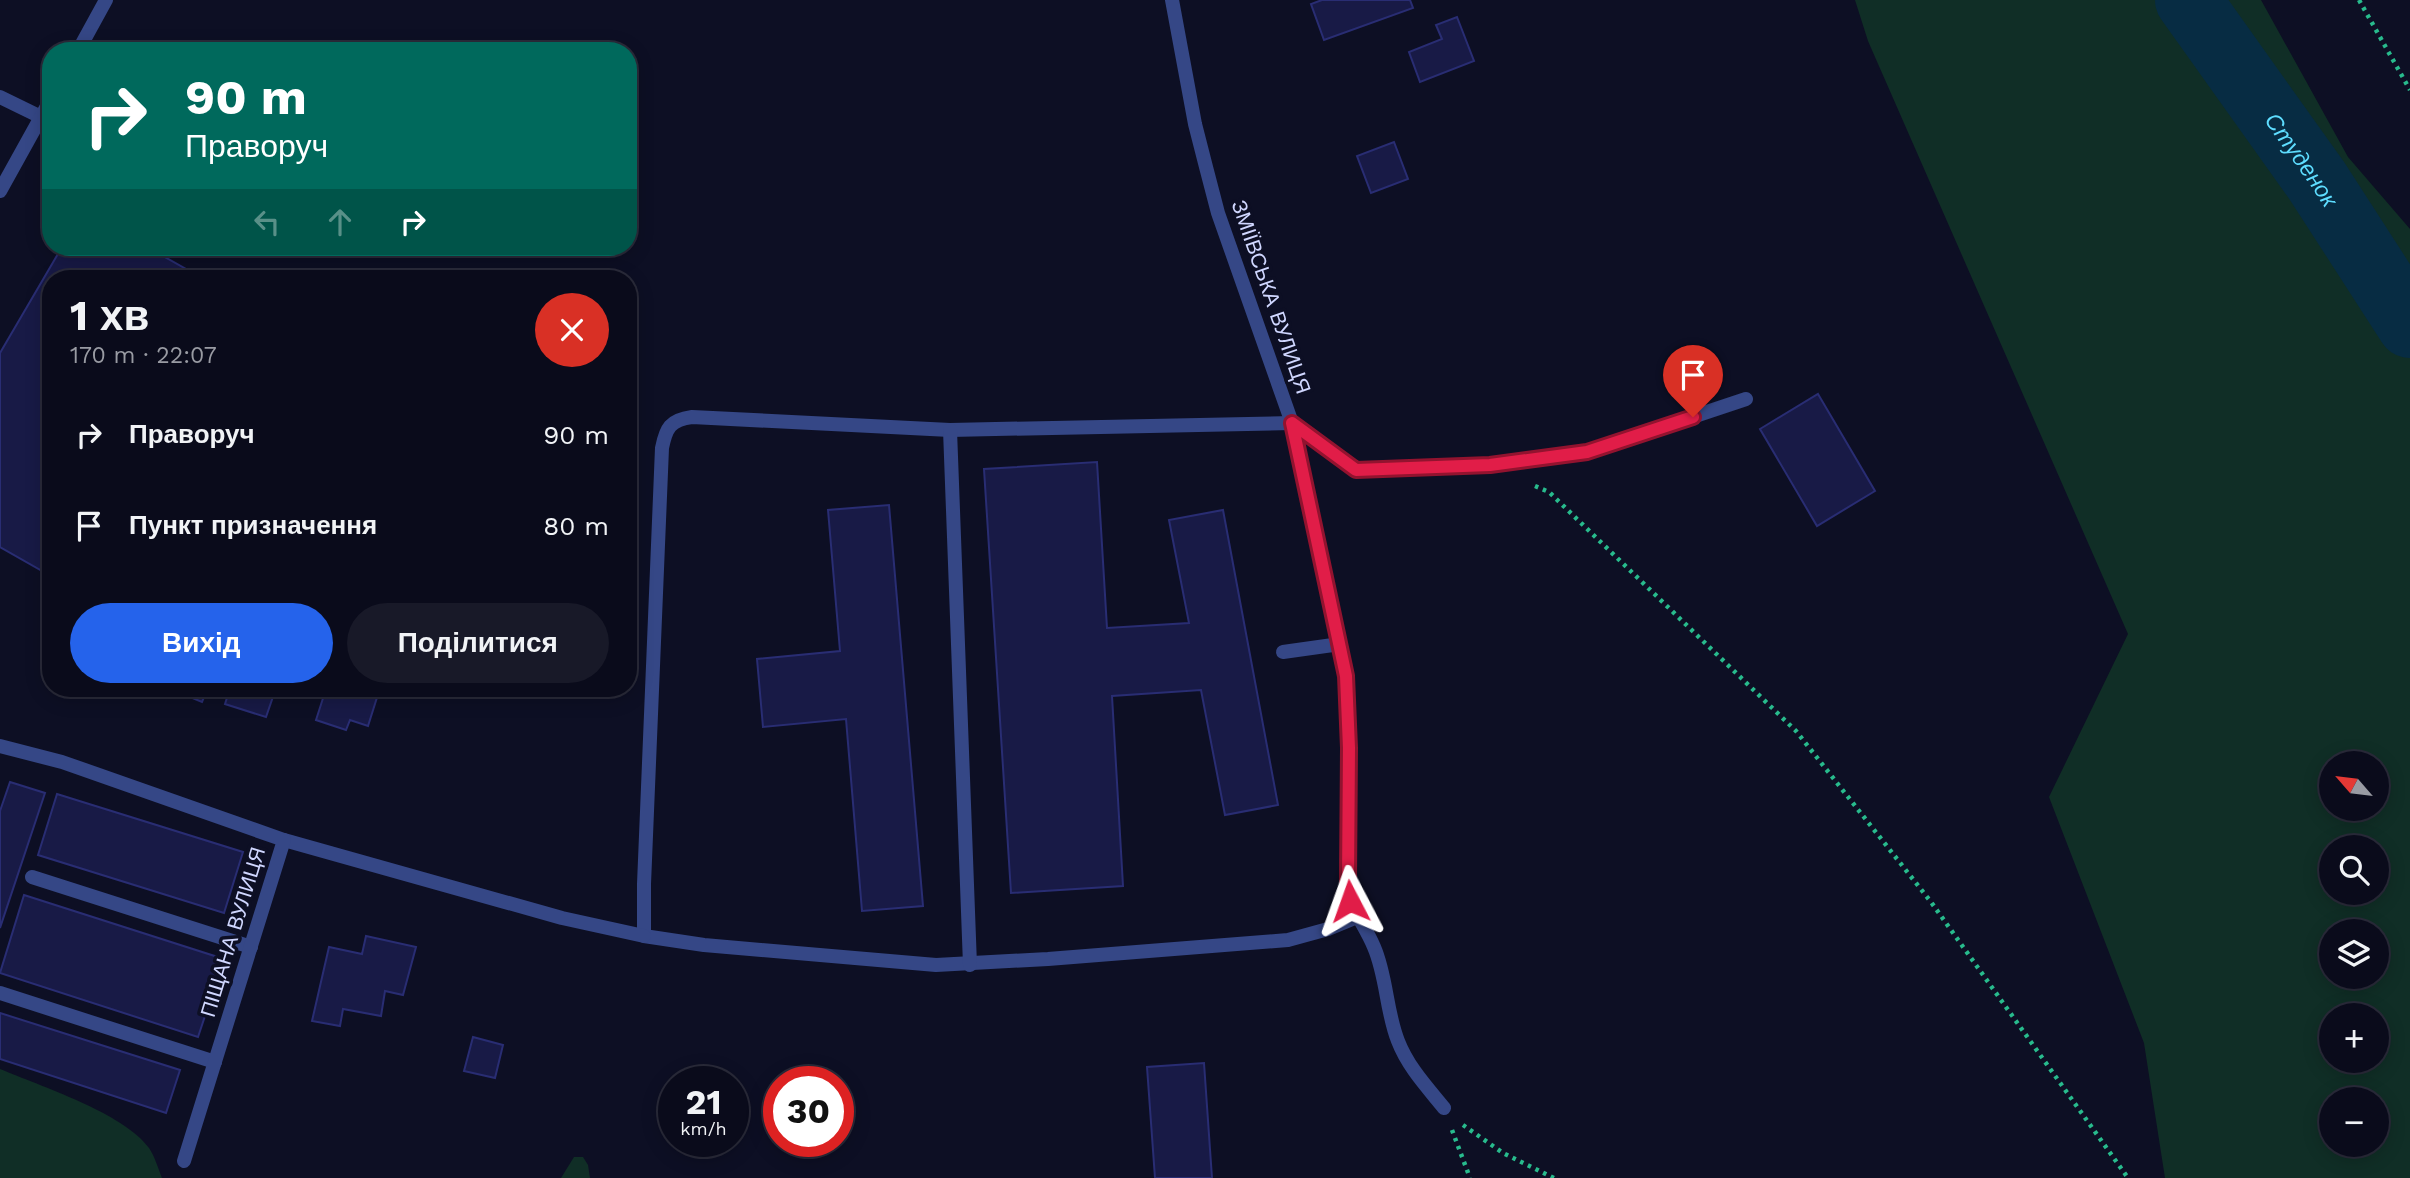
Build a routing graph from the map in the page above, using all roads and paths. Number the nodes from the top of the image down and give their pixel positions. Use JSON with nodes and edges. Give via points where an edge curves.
{"nodes":[{"id":1,"x":106,"y":0,"type":"edge"},
{"id":2,"x":1172,"y":0,"type":"edge"},
{"id":3,"x":2359,"y":0,"type":"edge"},
{"id":4,"x":83,"y":42,"type":"edge"},
{"id":5,"x":2410,"y":90,"type":"edge"},
{"id":6,"x":0,"y":97,"type":"edge"},
{"id":7,"x":41,"y":117,"type":"joint"},
{"id":8,"x":0,"y":191,"type":"edge"},
{"id":9,"x":1746,"y":399,"type":"dead end"},
{"id":10,"x":1292,"y":423,"type":"junction"},
{"id":11,"x":950,"y":430,"type":"junction"},
{"id":12,"x":1490,"y":465,"type":"junction"},
{"id":13,"x":1340,"y":643,"type":"junction"},
{"id":14,"x":1283,"y":652,"type":"dead end"},
{"id":15,"x":0,"y":746,"type":"edge"},
{"id":16,"x":284,"y":840,"type":"junction"},
{"id":17,"x":32,"y":877,"type":"dead end"},
{"id":18,"x":1357,"y":917,"type":"junction"},
{"id":19,"x":644,"y":936,"type":"junction"},
{"id":20,"x":251,"y":947,"type":"junction"},
{"id":21,"x":970,"y":965,"type":"junction"},
{"id":22,"x":0,"y":993,"type":"edge"},
{"id":23,"x":215,"y":1062,"type":"junction"},
{"id":24,"x":1444,"y":1108,"type":"junction"},
{"id":25,"x":184,"y":1161,"type":"dead end"},
{"id":26,"x":1470,"y":1178,"type":"edge"},
{"id":27,"x":1554,"y":1178,"type":"edge"},
{"id":28,"x":2127,"y":1178,"type":"edge"}],
"edges":[{"from":1,"to":4,"type":"street"},
{"from":2,"to":10,"type":"street","name":"ЗМІЇВСЬКА ВУЛИЦЯ","via":[[1195,124],[1218,213]]},
{"from":3,"to":5,"type":"path"},
{"from":6,"to":7,"type":"street"},
{"from":7,"to":8,"type":"street"},
{"from":9,"to":12,"type":"street","via":[[1587,452]]},
{"from":10,"to":11,"type":"street"},
{"from":10,"to":12,"type":"street","via":[[1356,470]]},
{"from":10,"to":13,"type":"street","name":"ЗМІЇВСЬКА ВУЛИЦЯ"},
{"from":11,"to":19,"type":"street","via":[[692,417],[671,425],[662,448]]},
{"from":11,"to":21,"type":"street"},
{"from":12,"to":28,"type":"path","via":[[1549,492],[1796,731],[1931,902]]},
{"from":13,"to":14,"type":"street"},
{"from":13,"to":18,"type":"street","name":"ЗМІЇВСЬКА ВУЛИЦЯ","via":[[1348,708],[1348,882]]},
{"from":15,"to":16,"type":"street","name":"ПІЩАНА ВУЛИЦЯ","via":[[62,762]]},
{"from":16,"to":19,"type":"street","via":[[562,918]]},
{"from":16,"to":20,"type":"street","name":"ПІЩАНА ВУЛИЦЯ"},
{"from":17,"to":20,"type":"street"},
{"from":18,"to":21,"type":"street","via":[[1288,940]]},
{"from":18,"to":24,"type":"street","name":"ЗМІЇВСЬКА ВУЛИЦЯ","via":[[1384,976],[1397,1040],[1409,1065]]},
{"from":19,"to":21,"type":"street","via":[[848,959]]},
{"from":20,"to":23,"type":"street","name":"ПІЩАНА ВУЛИЦЯ"},
{"from":22,"to":23,"type":"street"},
{"from":23,"to":25,"type":"street","name":"ПІЩАНА ВУЛИЦЯ"},
{"from":24,"to":26,"type":"path"},
{"from":24,"to":27,"type":"path","via":[[1503,1153]]}]}
